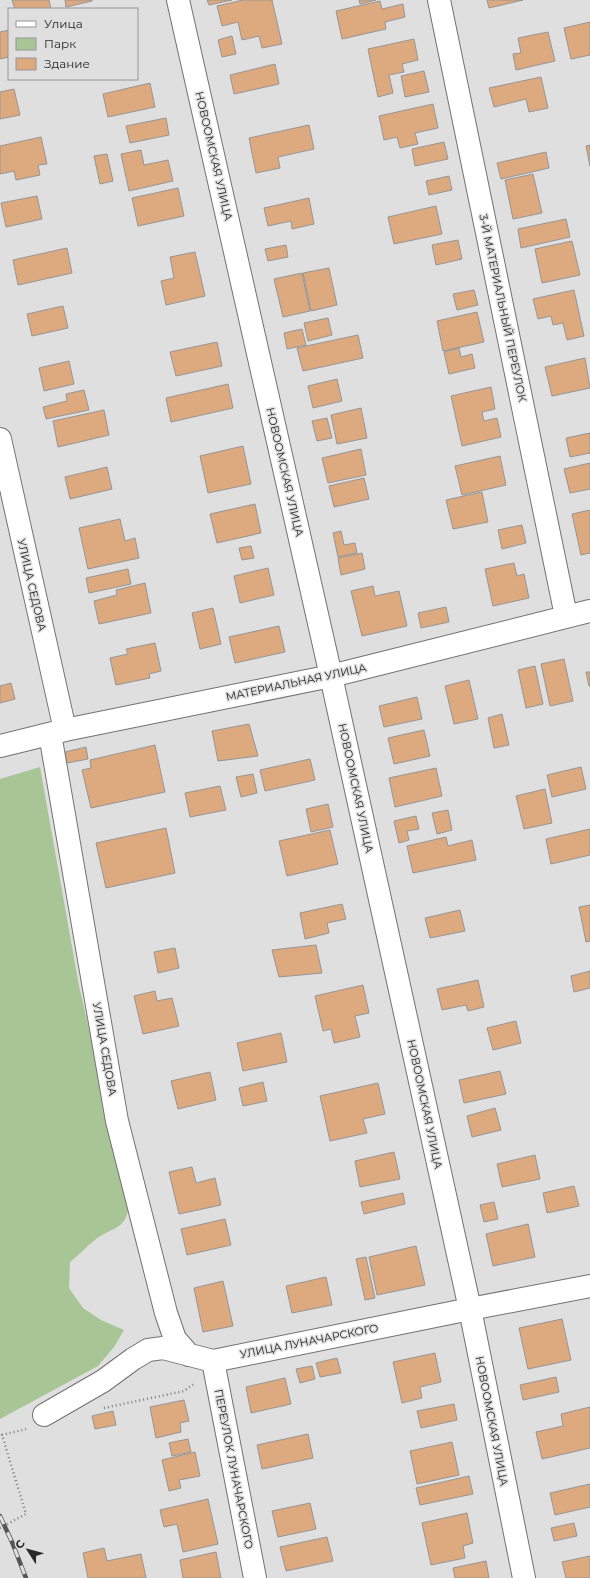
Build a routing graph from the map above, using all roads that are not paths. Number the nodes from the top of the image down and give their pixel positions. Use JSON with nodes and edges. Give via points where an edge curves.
{"nodes":[{"id":1,"x":178,"y":0,"type":"edge"},
{"id":2,"x":439,"y":0,"type":"edge"},
{"id":3,"x":0,"y":439,"type":"edge"},
{"id":4,"x":590,"y":611,"type":"edge"},
{"id":5,"x":566,"y":616,"type":"junction"},
{"id":6,"x":331,"y":676,"type":"junction"},
{"id":7,"x":57,"y":732,"type":"junction"},
{"id":8,"x":0,"y":746,"type":"edge"},
{"id":9,"x":590,"y":1286,"type":"edge"},
{"id":10,"x":470,"y":1309,"type":"junction"},
{"id":11,"x":189,"y":1355,"type":"junction"},
{"id":12,"x":213,"y":1361,"type":"junction"},
{"id":13,"x":38,"y":1421,"type":"road end"},
{"id":14,"x":255,"y":1578,"type":"edge"},
{"id":15,"x":524,"y":1578,"type":"edge"}],
"edges":[{"from":1,"to":6,"type":"street","name":"НОВООМСКАЯ УЛИЦА"},
{"from":2,"to":5,"type":"street","name":"3-Й МАТЕРИАЛЬНЫЙ ПЕРЕУЛОК"},
{"from":3,"to":7,"type":"street","name":"УЛИЦА СЕДОВА"},
{"from":4,"to":5,"type":"street","name":"МАТЕРИАЛЬНАЯ УЛИЦА"},
{"from":5,"to":6,"type":"street","name":"МАТЕРИАЛЬНАЯ УЛИЦА"},
{"from":6,"to":7,"type":"street","name":"МАТЕРИАЛЬНАЯ УЛИЦА"},
{"from":6,"to":10,"type":"street","name":"НОВООМСКАЯ УЛИЦА"},
{"from":7,"to":8,"type":"street","name":"МАТЕРИАЛЬНАЯ УЛИЦА"},
{"from":7,"to":11,"type":"street","name":"УЛИЦА СЕДОВА","via":[[117,1121],[166,1313],[175,1339]]},
{"from":9,"to":10,"type":"street","name":"УЛИЦА ЛУНАЧАРСКОГО"},
{"from":10,"to":12,"type":"street","name":"УЛИЦА ЛУНАЧАРСКОГО"},
{"from":10,"to":15,"type":"street","name":"НОВООМСКАЯ УЛИЦА"},
{"from":11,"to":12,"type":"street","name":"УЛИЦА ЛУНАЧАРСКОГО"},
{"from":11,"to":13,"type":"street","name":"УЛИЦА ЛУНАЧАРСКОГО","via":[[163,1348],[148,1350]]},
{"from":12,"to":14,"type":"street","name":"ПЕРЕУЛОК ЛУНАЧАРСКОГО"}]}
